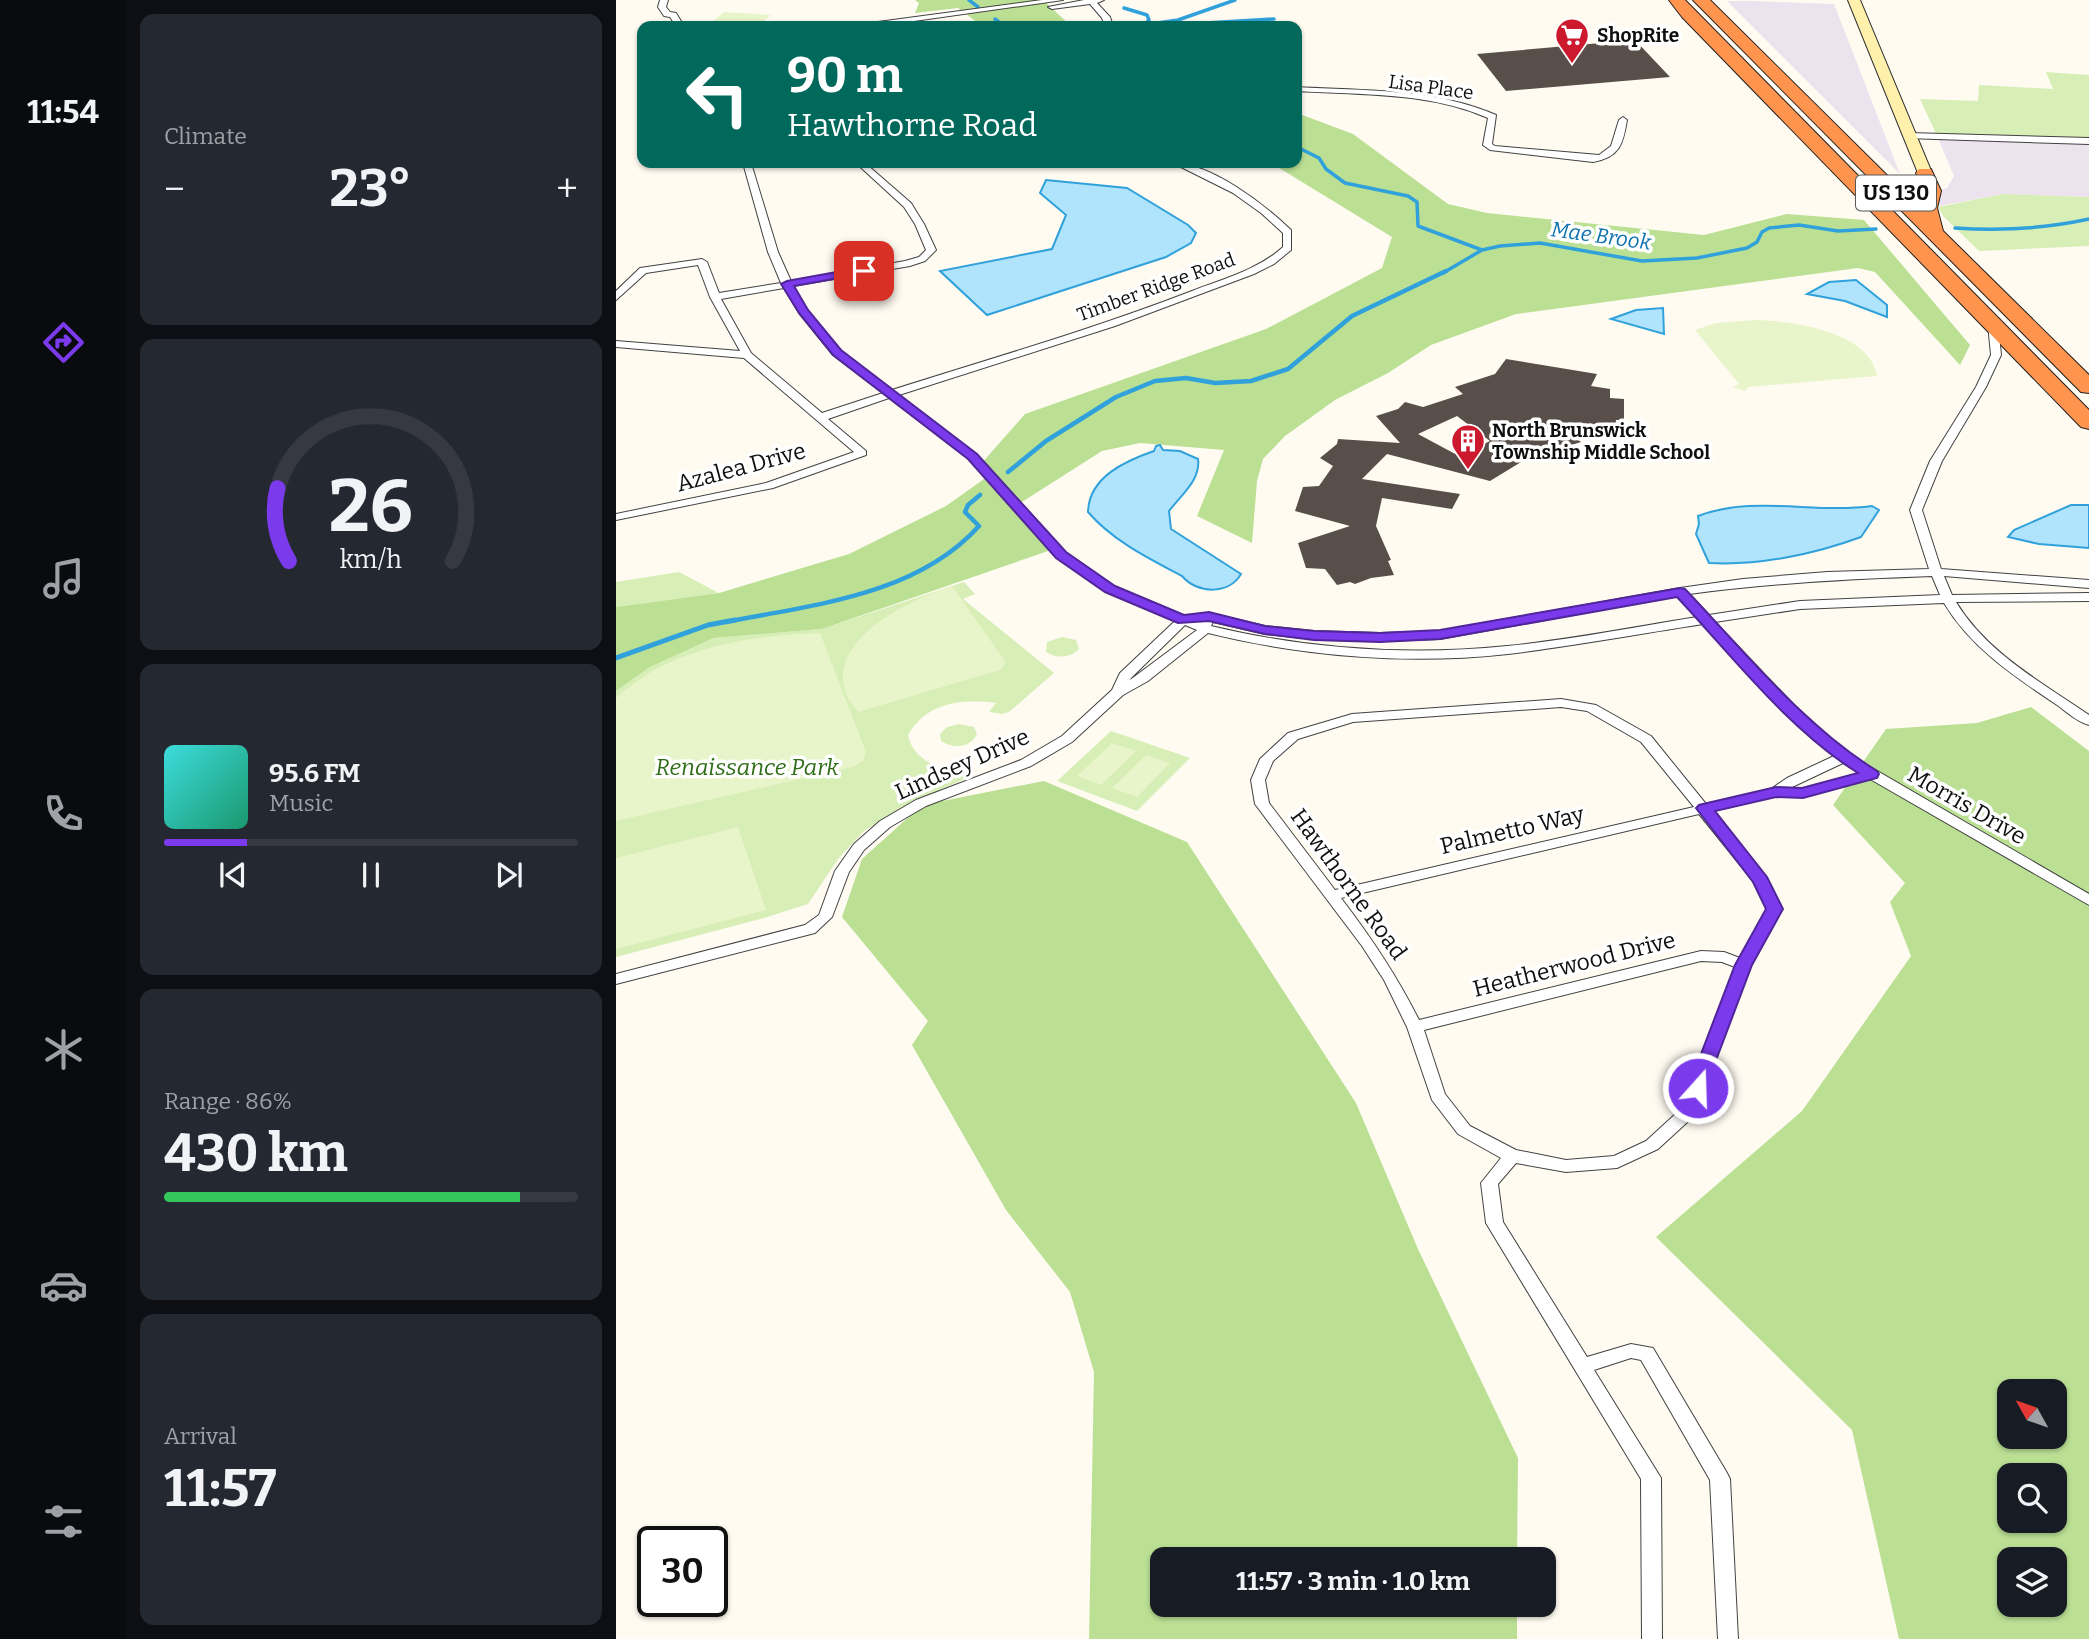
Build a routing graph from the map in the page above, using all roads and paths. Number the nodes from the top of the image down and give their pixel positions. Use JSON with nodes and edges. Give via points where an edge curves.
{"nodes":[{"id":1,"x":664,"y":0,"type":"edge"},
{"id":2,"x":1059,"y":0,"type":"edge"},
{"id":3,"x":1094,"y":0,"type":"edge"},
{"id":4,"x":1677,"y":0,"type":"edge"},
{"id":5,"x":1701,"y":0,"type":"edge"},
{"id":6,"x":1853,"y":0,"type":"edge"},
{"id":7,"x":678,"y":21,"type":"edge"},
{"id":8,"x":930,"y":21,"type":"edge"},
{"id":9,"x":936,"y":21,"type":"edge"},
{"id":10,"x":1107,"y":21,"type":"edge"},
{"id":11,"x":1302,"y":89,"type":"edge"},
{"id":12,"x":1623,"y":120,"type":"dead end"},
{"id":13,"x":1909,"y":136,"type":"junction"},
{"id":14,"x":2089,"y":141,"type":"edge"},
{"id":15,"x":748,"y":168,"type":"edge"},
{"id":16,"x":865,"y":168,"type":"edge"},
{"id":17,"x":1190,"y":168,"type":"edge"},
{"id":18,"x":1925,"y":173,"type":"junction"},
{"id":19,"x":1889,"y":187,"type":"junction"},
{"id":20,"x":1859,"y":189,"type":"junction"},
{"id":21,"x":1934,"y":232,"type":"junction"},
{"id":22,"x":787,"y":284,"type":"junction"},
{"id":23,"x":616,"y":297,"type":"edge"},
{"id":24,"x":715,"y":297,"type":"junction"},
{"id":25,"x":1993,"y":324,"type":"junction"},
{"id":26,"x":616,"y":344,"type":"edge"},
{"id":27,"x":747,"y":355,"type":"junction"},
{"id":28,"x":2089,"y":387,"type":"edge"},
{"id":29,"x":891,"y":393,"type":"junction"},
{"id":30,"x":819,"y":418,"type":"junction"},
{"id":31,"x":2089,"y":422,"type":"edge"},
{"id":32,"x":616,"y":517,"type":"edge"},
{"id":33,"x":1936,"y":572,"type":"junction"},
{"id":34,"x":2089,"y":584,"type":"edge"},
{"id":35,"x":1680,"y":592,"type":"junction"},
{"id":36,"x":2089,"y":597,"type":"edge"},
{"id":37,"x":1948,"y":599,"type":"junction"},
{"id":38,"x":1707,"y":618,"type":"junction"},
{"id":39,"x":1183,"y":620,"type":"junction"},
{"id":40,"x":1207,"y":622,"type":"junction"},
{"id":41,"x":1118,"y":692,"type":"junction"},
{"id":42,"x":2089,"y":720,"type":"edge"},
{"id":43,"x":1843,"y":757,"type":"junction"},
{"id":44,"x":1871,"y":774,"type":"junction"},
{"id":45,"x":1776,"y":792,"type":"junction"},
{"id":46,"x":1704,"y":808,"type":"junction"},
{"id":47,"x":1330,"y":896,"type":"junction"},
{"id":48,"x":2089,"y":900,"type":"edge"},
{"id":49,"x":1743,"y":965,"type":"junction"},
{"id":50,"x":616,"y":979,"type":"edge"},
{"id":51,"x":1415,"y":1027,"type":"junction"},
{"id":52,"x":1512,"y":1156,"type":"junction"},
{"id":53,"x":1583,"y":1366,"type":"junction"},
{"id":54,"x":1652,"y":1639,"type":"edge"},
{"id":55,"x":1728,"y":1639,"type":"edge"}],
"edges":[{"from":1,"to":7,"type":"street","via":[[662,7],[667,14],[674,11]]},
{"from":2,"to":8,"type":"street"},
{"from":3,"to":9,"type":"street"},
{"from":3,"to":10,"type":"street"},
{"from":4,"to":20,"type":"highway","number":"US 130"},
{"from":5,"to":19,"type":"highway","number":"US 130"},
{"from":6,"to":13,"type":"street"},
{"from":11,"to":12,"type":"street","name":"Lisa Place","via":[[1420,99],[1478,109],[1493,117],[1487,139],[1493,148],[1593,159],[1613,152]]},
{"from":13,"to":14,"type":"street"},
{"from":13,"to":18,"type":"street"},
{"from":15,"to":22,"type":"street"},
{"from":16,"to":22,"type":"street","via":[[903,199],[931,250],[907,264]]},
{"from":17,"to":29,"type":"street","name":"Timber Ridge Road","via":[[1213,178],[1288,232],[1288,248],[1279,258],[1169,304]]},
{"from":18,"to":19,"type":"street","via":[[1921,182]]},
{"from":18,"to":21,"type":"highway","via":[[1932,191],[1928,208]]},
{"from":19,"to":20,"type":"street"},
{"from":19,"to":21,"type":"highway","number":"US 130"},
{"from":20,"to":25,"type":"highway","number":"US 130"},
{"from":21,"to":28,"type":"highway","number":"US 130"},
{"from":22,"to":24,"type":"street"},
{"from":22,"to":29,"type":"street","via":[[837,353]]},
{"from":23,"to":24,"type":"street","name":"Azalea Drive","via":[[643,270],[702,262]]},
{"from":24,"to":27,"type":"street","name":"Azalea Drive"},
{"from":25,"to":31,"type":"highway","number":"US 130"},
{"from":25,"to":33,"type":"street","via":[[1996,355],[1936,461],[1916,510]]},
{"from":26,"to":27,"type":"street"},
{"from":27,"to":30,"type":"street","name":"Azalea Drive"},
{"from":29,"to":30,"type":"street","name":"Azalea Drive"},
{"from":29,"to":39,"type":"street","via":[[972,456],[1061,555],[1110,589]]},
{"from":30,"to":32,"type":"street","name":"Azalea Drive","via":[[862,453],[769,486]]},
{"from":33,"to":34,"type":"street"},
{"from":33,"to":35,"type":"street","via":[[1827,576]]},
{"from":33,"to":37,"type":"street"},
{"from":35,"to":38,"type":"street","name":"Morris Drive"},
{"from":35,"to":40,"type":"street","via":[[1440,635],[1314,635]]},
{"from":36,"to":37,"type":"street"},
{"from":37,"to":38,"type":"street","via":[[1800,605]]},
{"from":37,"to":42,"type":"street","via":[[1973,636],[1990,651]]},
{"from":38,"to":40,"type":"street","via":[[1507,650],[1410,655],[1257,641]]},
{"from":38,"to":43,"type":"street","name":"Morris Drive","via":[[1788,707]]},
{"from":39,"to":40,"type":"street"},
{"from":39,"to":41,"type":"street","name":"Lindsey Drive","via":[[1125,676]]},
{"from":40,"to":41,"type":"street","name":"Lindsey Drive","via":[[1192,641]]},
{"from":41,"to":50,"type":"street","name":"Lindsey Drive","via":[[1067,739],[1026,763],[921,803],[885,824],[859,847],[842,871],[825,917],[810,929]]},
{"from":43,"to":44,"type":"street","name":"Morris Drive"},
{"from":43,"to":45,"type":"street","via":[[1792,779]]},
{"from":44,"to":45,"type":"street","via":[[1803,793]]},
{"from":44,"to":48,"type":"street","name":"Morris Drive"},
{"from":45,"to":46,"type":"street"},
{"from":46,"to":47,"type":"street","name":"Palmetto Way"},
{"from":46,"to":47,"type":"street","name":"Hawthorne Road","via":[[1646,739],[1591,708],[1562,703],[1352,718],[1293,736],[1267,759],[1258,780],[1262,804]]},
{"from":46,"to":49,"type":"street","name":"Hawthorne Road","via":[[1761,881],[1774,909]]},
{"from":47,"to":51,"type":"street","name":"Hawthorne Road","via":[[1373,951]]},
{"from":49,"to":51,"type":"street","name":"Heatherwood Drive","via":[[1724,957],[1701,956]]},
{"from":49,"to":52,"type":"street","name":"Hawthorne Road","via":[[1688,1112],[1652,1145],[1617,1161],[1566,1166]]},
{"from":51,"to":52,"type":"street","name":"Hawthorne Road","via":[[1438,1096],[1464,1130]]},
{"from":52,"to":53,"type":"street","via":[[1489,1183],[1495,1223]]},
{"from":53,"to":54,"type":"street","via":[[1651,1478]]},
{"from":53,"to":55,"type":"street","via":[[1631,1351],[1647,1353],[1720,1479]]}]}
